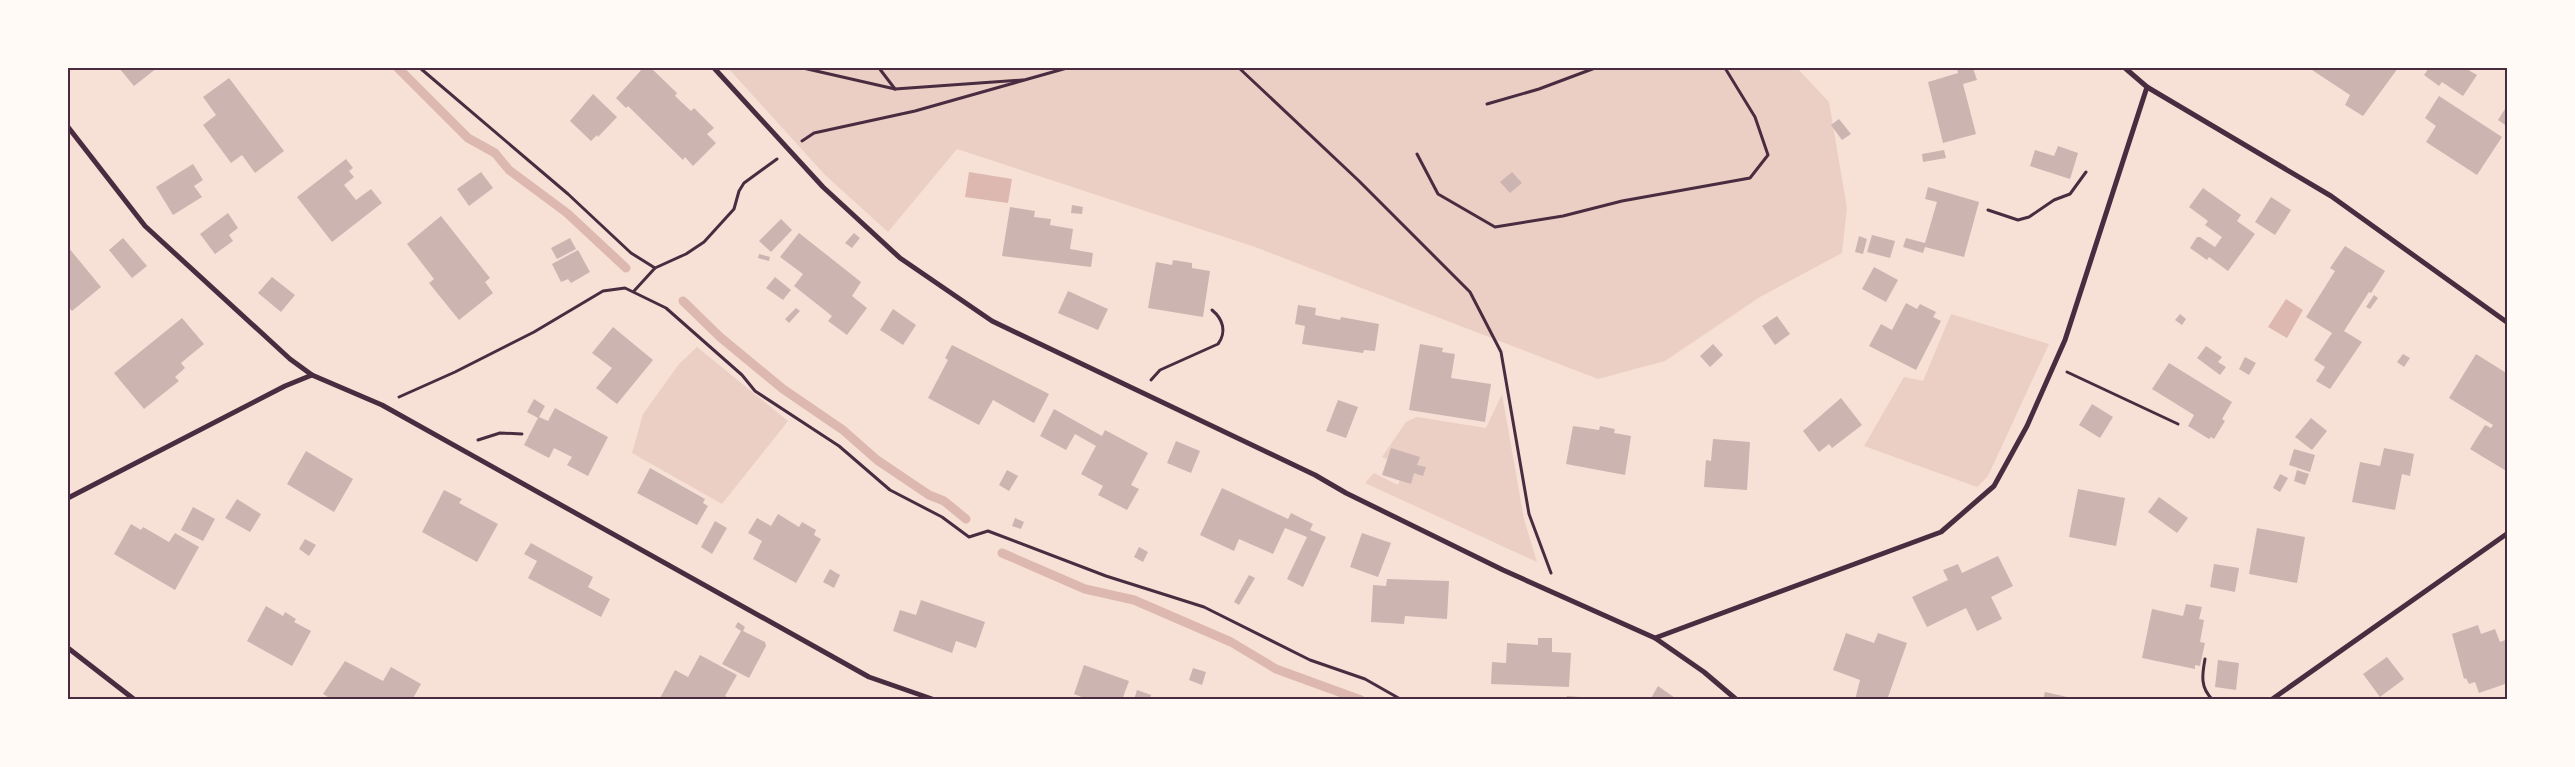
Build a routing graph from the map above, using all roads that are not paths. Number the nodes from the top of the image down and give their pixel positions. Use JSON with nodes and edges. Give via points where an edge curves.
{"nodes":[{"id":1,"x":714,"y":68,"type":"edge"},
{"id":2,"x":2125,"y":68,"type":"edge"},
{"id":3,"x":2147,"y":87,"type":"junction"},
{"id":4,"x":68,"y":127,"type":"edge"},
{"id":5,"x":2508,"y":323,"type":"edge"},
{"id":6,"x":312,"y":374,"type":"junction"},
{"id":7,"x":68,"y":498,"type":"edge"},
{"id":8,"x":2508,"y":533,"type":"edge"},
{"id":9,"x":1655,"y":638,"type":"junction"},
{"id":10,"x":68,"y":648,"type":"edge"},
{"id":11,"x":136,"y":700,"type":"edge"},
{"id":12,"x":935,"y":700,"type":"edge"},
{"id":13,"x":1737,"y":700,"type":"edge"},
{"id":14,"x":2271,"y":700,"type":"edge"}],
"edges":[{"from":1,"to":9,"type":"street","via":[[823,187],[900,258],[992,321],[1315,475],[1503,570]]},
{"from":2,"to":3,"type":"street"},
{"from":3,"to":5,"type":"street","via":[[2331,196]]},
{"from":3,"to":9,"type":"street","via":[[2065,340],[2027,426],[1994,486],[1942,532]]},
{"from":4,"to":6,"type":"street","via":[[145,226],[290,359]]},
{"from":6,"to":7,"type":"street"},
{"from":6,"to":12,"type":"street","via":[[382,404],[869,677]]},
{"from":8,"to":14,"type":"street"},
{"from":9,"to":13,"type":"street"},
{"from":10,"to":11,"type":"street"}]}
